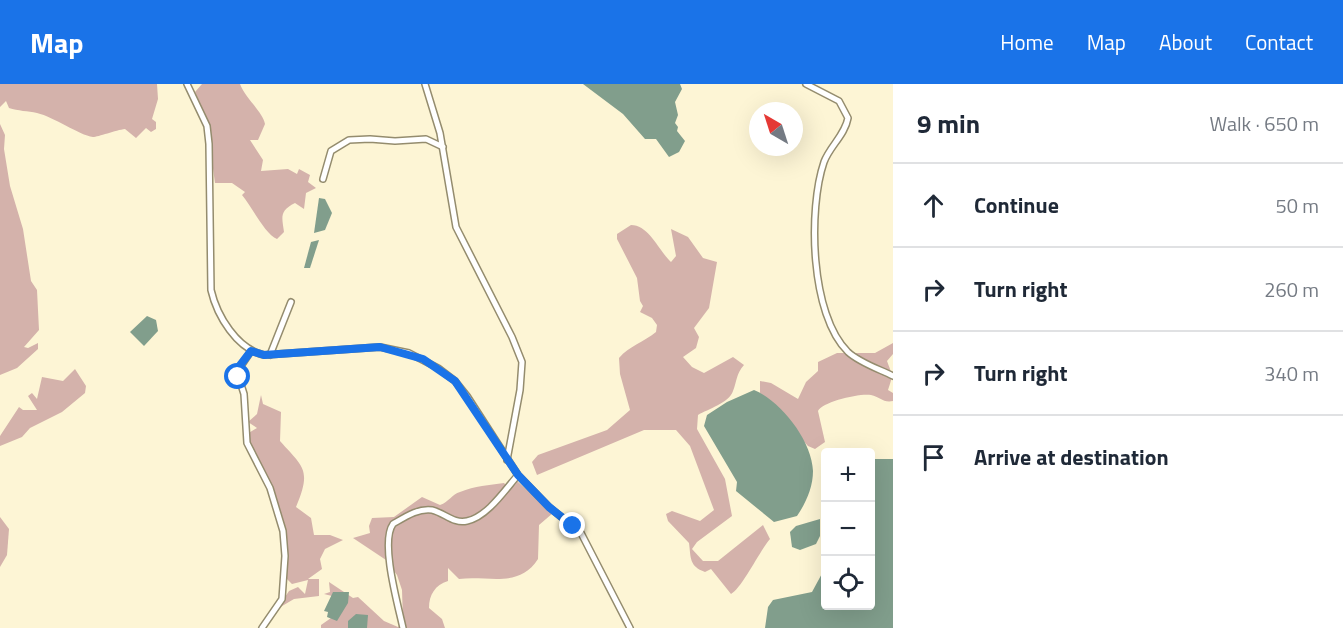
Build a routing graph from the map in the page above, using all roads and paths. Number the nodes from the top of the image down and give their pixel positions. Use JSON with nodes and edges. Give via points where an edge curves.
{"nodes":[{"id":1,"x":187,"y":84,"type":"edge"},
{"id":2,"x":425,"y":84,"type":"edge"},
{"id":3,"x":806,"y":84,"type":"edge"},
{"id":4,"x":443,"y":147,"type":"junction"},
{"id":5,"x":323,"y":179,"type":"dead end"},
{"id":6,"x":291,"y":302,"type":"dead end"},
{"id":7,"x":251,"y":351,"type":"junction"},
{"id":8,"x":270,"y":355,"type":"junction"},
{"id":9,"x":893,"y":376,"type":"edge"},
{"id":10,"x":507,"y":460,"type":"junction"},
{"id":11,"x":518,"y":475,"type":"junction"},
{"id":12,"x":262,"y":628,"type":"edge"},
{"id":13,"x":402,"y":628,"type":"edge"},
{"id":14,"x":630,"y":628,"type":"edge"}],
"edges":[{"from":1,"to":7,"type":"street","via":[[207,126],[210,290],[226,323]]},
{"from":2,"to":4,"type":"street"},
{"from":3,"to":9,"type":"street","via":[[839,101],[848,118],[824,160],[818,199],[814,248],[826,311],[849,353]]},
{"from":4,"to":5,"type":"street","via":[[421,138],[349,140],[331,151]]},
{"from":4,"to":10,"type":"street","via":[[456,227],[522,362]]},
{"from":6,"to":8,"type":"street"},
{"from":7,"to":8,"type":"street"},
{"from":7,"to":12,"type":"street","via":[[237,372],[244,394],[245,435],[270,488],[283,531],[285,556],[282,599]]},
{"from":8,"to":10,"type":"street","via":[[380,347],[423,359],[455,381]]},
{"from":10,"to":11,"type":"street"},
{"from":11,"to":13,"type":"street","via":[[470,521],[456,522],[424,510],[393,524],[388,536],[389,551]]},
{"from":11,"to":14,"type":"street","via":[[581,533]]}]}
